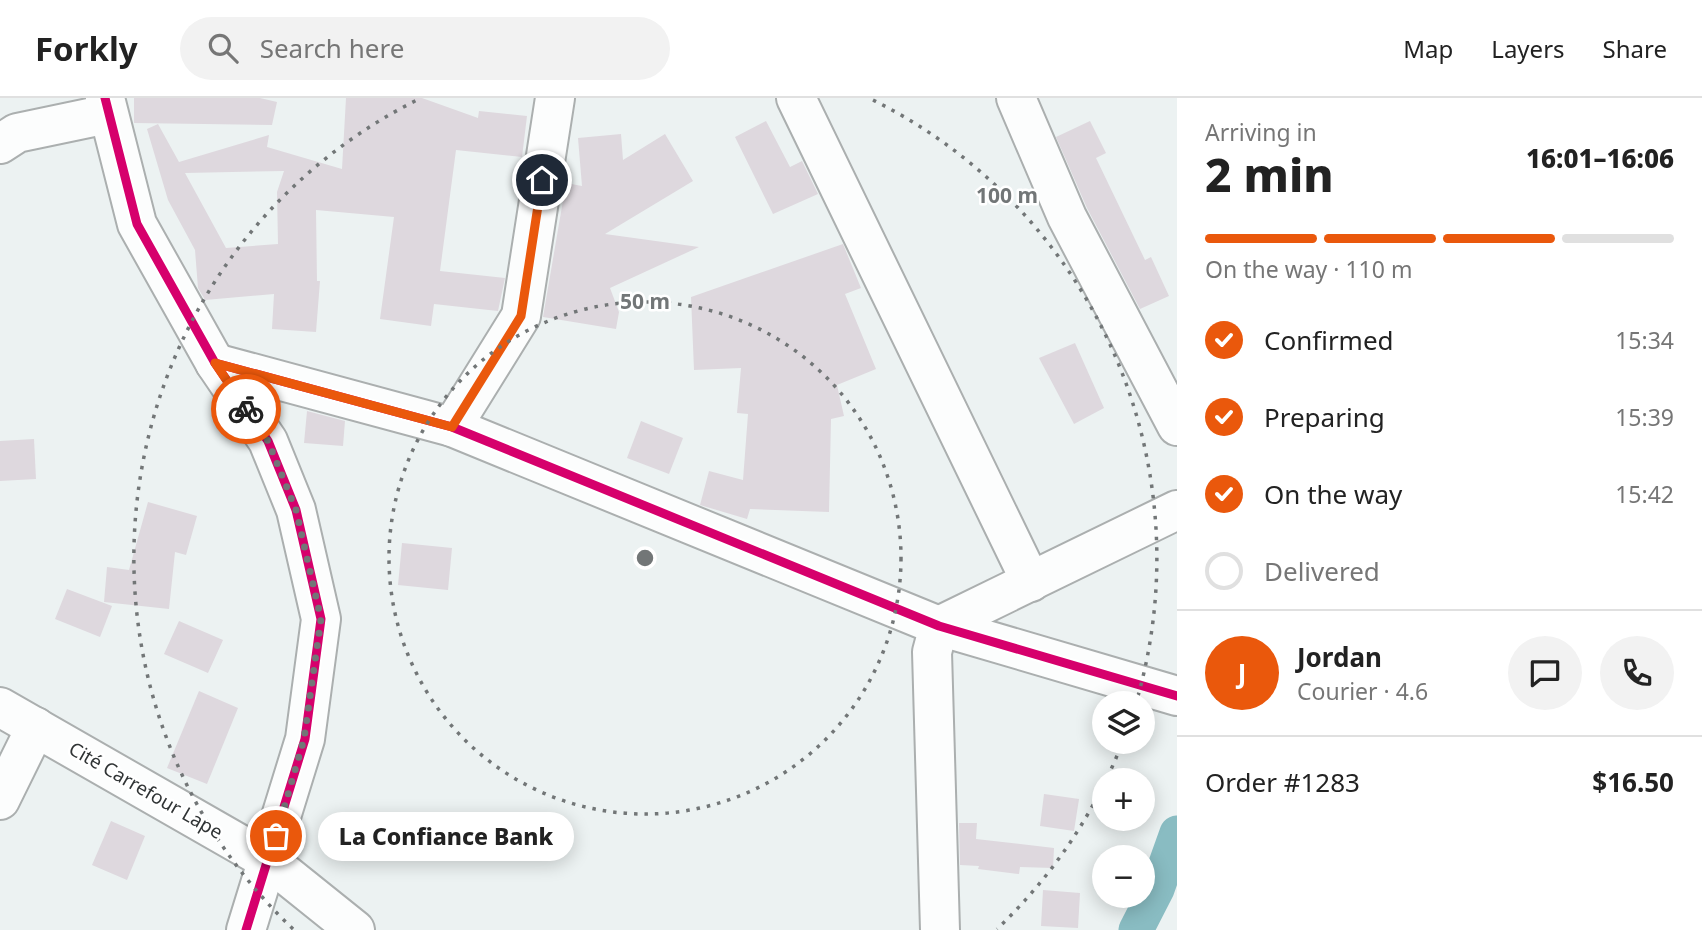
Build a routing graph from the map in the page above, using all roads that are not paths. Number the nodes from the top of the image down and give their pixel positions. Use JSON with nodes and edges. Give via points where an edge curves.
{"nodes":[{"id":1,"x":555,"y":98,"type":"edge"},
{"id":2,"x":796,"y":98,"type":"edge"},
{"id":3,"x":1016,"y":98,"type":"edge"},
{"id":4,"x":106,"y":106,"type":"edge"},
{"id":5,"x":0,"y":144,"type":"edge"},
{"id":6,"x":215,"y":363,"type":"junction"},
{"id":7,"x":1177,"y":426,"type":"edge"},
{"id":8,"x":452,"y":427,"type":"junction"},
{"id":9,"x":1177,"y":510,"type":"edge"},
{"id":10,"x":1031,"y":582,"type":"junction"},
{"id":11,"x":939,"y":625,"type":"junction"},
{"id":12,"x":1177,"y":696,"type":"edge"},
{"id":13,"x":0,"y":707,"type":"edge"},
{"id":14,"x":36,"y":727,"type":"junction"},
{"id":15,"x":0,"y":800,"type":"edge"},
{"id":16,"x":269,"y":861,"type":"junction"},
{"id":17,"x":246,"y":930,"type":"edge"},
{"id":18,"x":355,"y":930,"type":"edge"},
{"id":19,"x":940,"y":930,"type":"edge"}],
"edges":[{"from":1,"to":8,"type":"street","via":[[521,316]]},
{"from":2,"to":10,"type":"street"},
{"from":3,"to":7,"type":"street","via":[[1067,217]]},
{"from":4,"to":5,"type":"street","via":[[17,133]]},
{"from":4,"to":6,"type":"street","via":[[137,224]]},
{"from":6,"to":8,"type":"street"},
{"from":6,"to":16,"type":"street","via":[[268,441],[296,510],[321,619],[304,739]]},
{"from":8,"to":11,"type":"street"},
{"from":9,"to":10,"type":"street"},
{"from":10,"to":11,"type":"street"},
{"from":11,"to":12,"type":"street"},
{"from":11,"to":19,"type":"street","via":[[932,652]]},
{"from":13,"to":14,"type":"street","name":"Cité Carrefour Lape"},
{"from":14,"to":15,"type":"street"},
{"from":14,"to":16,"type":"street","name":"Cité Carrefour Lape"},
{"from":16,"to":17,"type":"street"},
{"from":16,"to":18,"type":"street","name":"Cité Carrefour Lape"}]}
